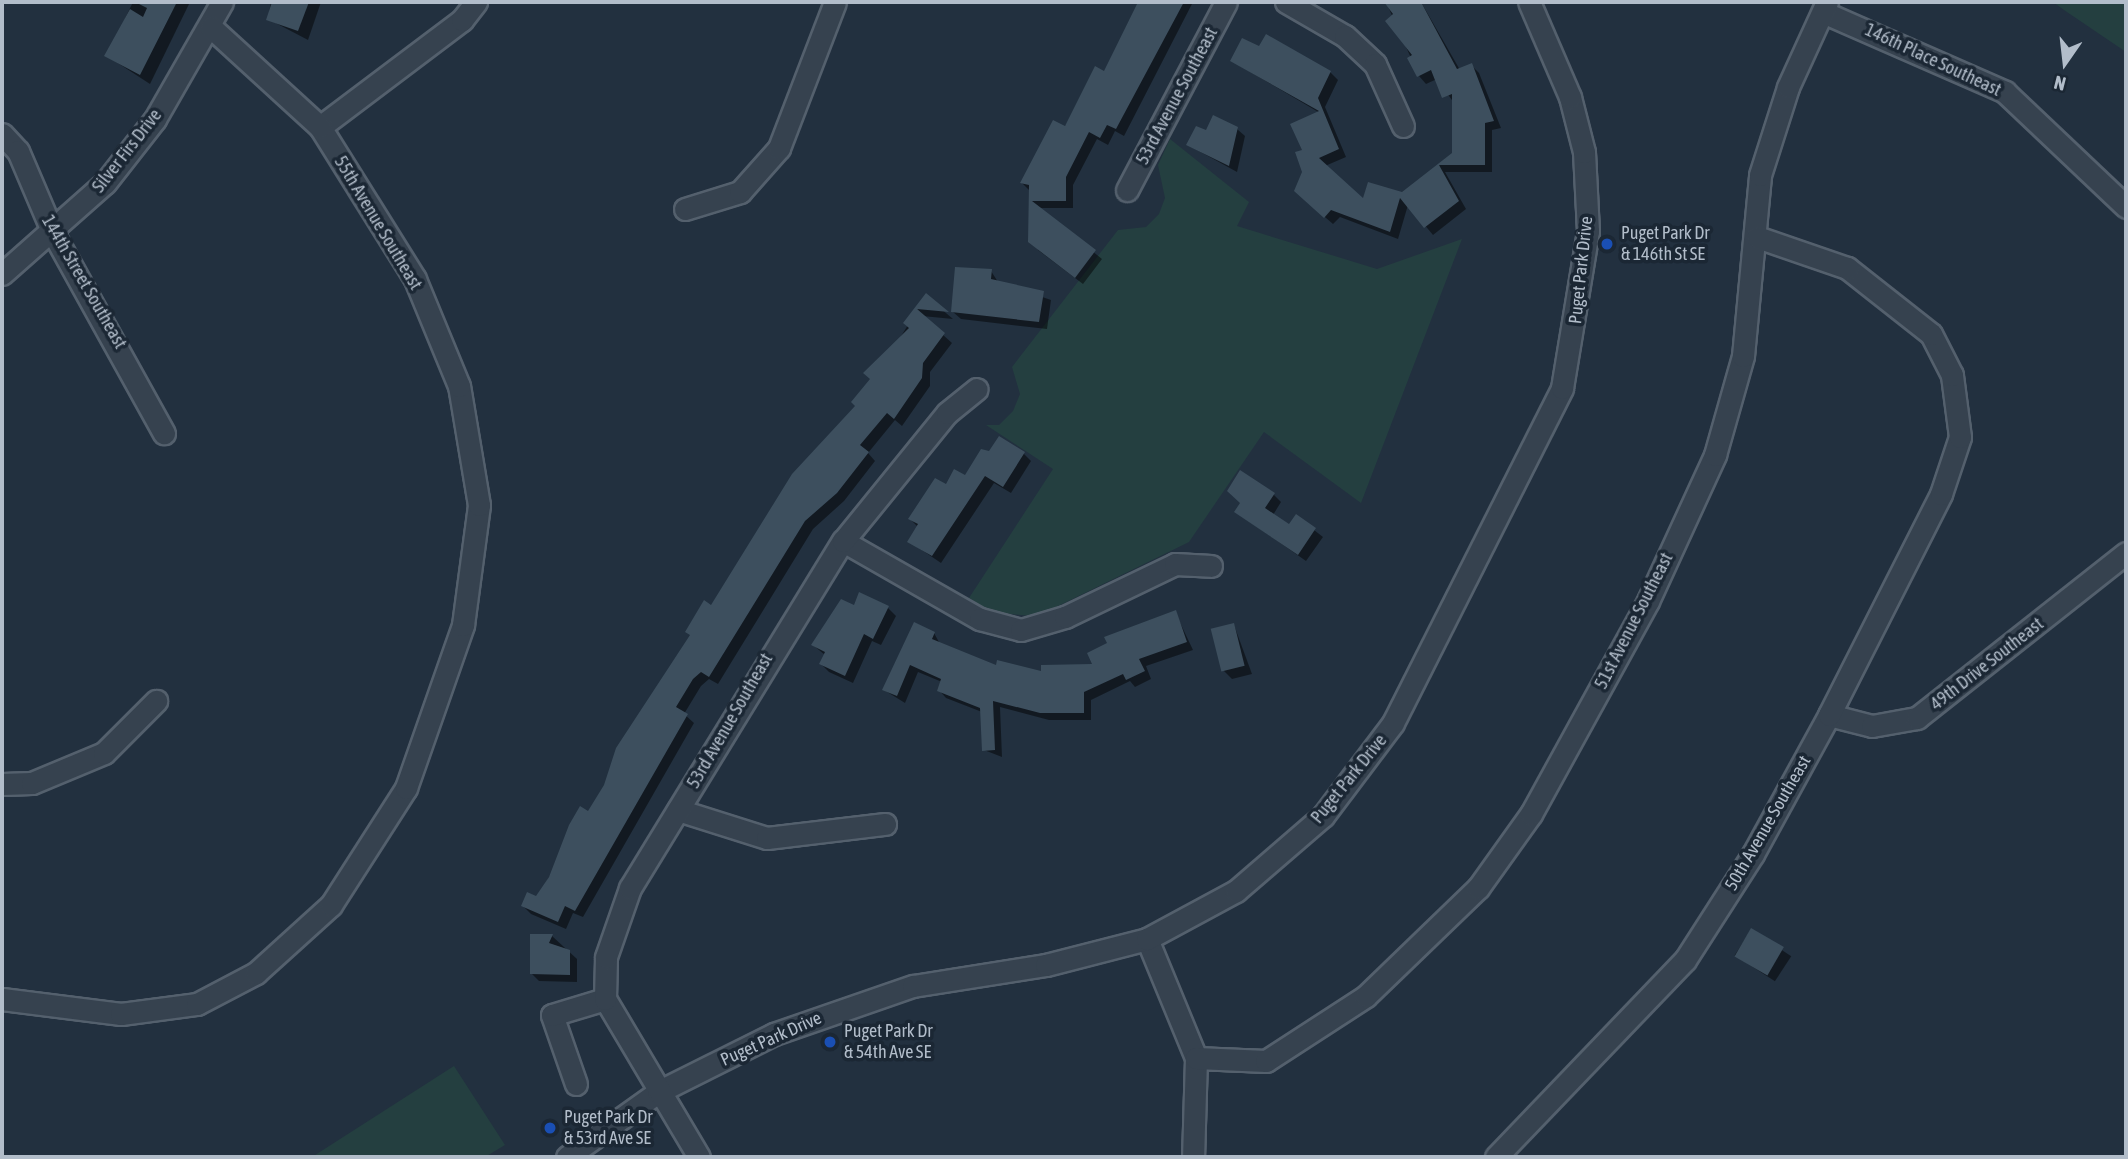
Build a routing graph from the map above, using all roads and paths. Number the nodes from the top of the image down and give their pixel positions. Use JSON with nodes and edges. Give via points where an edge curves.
{"nodes":[{"id":1,"x":222,"y":2,"type":"edge"},
{"id":2,"x":476,"y":2,"type":"edge"},
{"id":3,"x":835,"y":2,"type":"edge"},
{"id":4,"x":1226,"y":2,"type":"edge"},
{"id":5,"x":1286,"y":2,"type":"edge"},
{"id":6,"x":1529,"y":2,"type":"edge"},
{"id":7,"x":1825,"y":7,"type":"edge"},
{"id":8,"x":211,"y":27,"type":"junction"},
{"id":9,"x":1403,"y":126,"type":"dead end"},
{"id":10,"x":320,"y":127,"type":"junction"},
{"id":11,"x":2,"y":134,"type":"edge"},
{"id":12,"x":1127,"y":190,"type":"dead end"},
{"id":13,"x":2126,"y":207,"type":"edge"},
{"id":14,"x":685,"y":209,"type":"dead end"},
{"id":15,"x":53,"y":233,"type":"junction"},
{"id":16,"x":1757,"y":237,"type":"junction"},
{"id":17,"x":2,"y":274,"type":"edge"},
{"id":18,"x":977,"y":388,"type":"dead end"},
{"id":19,"x":164,"y":433,"type":"dead end"},
{"id":20,"x":843,"y":541,"type":"junction"},
{"id":21,"x":2126,"y":553,"type":"edge"},
{"id":22,"x":1211,"y":566,"type":"dead end"},
{"id":23,"x":156,"y":701,"type":"dead end"},
{"id":24,"x":1829,"y":715,"type":"junction"},
{"id":25,"x":2,"y":784,"type":"edge"},
{"id":26,"x":678,"y":810,"type":"junction"},
{"id":27,"x":885,"y":824,"type":"dead end"},
{"id":28,"x":1147,"y":939,"type":"junction"},
{"id":29,"x":2,"y":999,"type":"edge"},
{"id":30,"x":605,"y":999,"type":"junction"},
{"id":31,"x":1196,"y":1058,"type":"junction"},
{"id":32,"x":576,"y":1084,"type":"dead end"},
{"id":33,"x":658,"y":1092,"type":"junction"},
{"id":34,"x":567,"y":1157,"type":"edge"},
{"id":35,"x":699,"y":1157,"type":"edge"},
{"id":36,"x":1193,"y":1157,"type":"edge"},
{"id":37,"x":1496,"y":1157,"type":"edge"}],
"edges":[{"from":1,"to":8,"type":"street","name":"Silver Firs Drive"},
{"from":2,"to":10,"type":"street","via":[[462,20]]},
{"from":3,"to":14,"type":"street","via":[[779,148],[740,192]]},
{"from":4,"to":12,"type":"street","name":"53rd Avenue Southeast"},
{"from":5,"to":9,"type":"street","via":[[1345,36],[1375,64]]},
{"from":6,"to":28,"type":"street","name":"Puget Park Drive","via":[[1570,97],[1584,152],[1588,231],[1562,388],[1394,723],[1304,833],[1236,891]]},
{"from":7,"to":13,"type":"street","name":"146th Place Southeast","via":[[2004,92]]},
{"from":7,"to":16,"type":"street","name":"51st Avenue Southeast","via":[[1788,87],[1760,175]]},
{"from":8,"to":10,"type":"street","name":"55th Avenue Southeast"},
{"from":8,"to":15,"type":"street","name":"Silver Firs Drive","via":[[150,126],[105,183]]},
{"from":10,"to":29,"type":"street","name":"55th Avenue Southeast","via":[[415,279],[459,386],[479,505],[463,625],[406,788],[331,905],[244,979],[197,1003],[121,1014]]},
{"from":11,"to":15,"type":"street","name":"144th Street Southeast","via":[[18,151]]},
{"from":15,"to":17,"type":"street","name":"Silver Firs Drive"},
{"from":15,"to":19,"type":"street","name":"144th Street Southeast"},
{"from":16,"to":24,"type":"street","name":"50th Avenue Southeast","via":[[1847,268],[1931,334],[1952,375],[1960,437],[1941,494]]},
{"from":16,"to":31,"type":"street","name":"51st Avenue Southeast","via":[[1743,356],[1715,455],[1648,601],[1531,814],[1478,888],[1366,996],[1266,1061]]},
{"from":18,"to":20,"type":"street","name":"53rd Avenue Southeast","via":[[947,413]]},
{"from":20,"to":22,"type":"street","via":[[980,619],[1021,630],[1065,617],[1175,565]]},
{"from":20,"to":26,"type":"street","name":"53rd Avenue Southeast"},
{"from":21,"to":24,"type":"street","name":"49th Drive Southeast","via":[[1917,718],[1872,726]]},
{"from":23,"to":25,"type":"street","via":[[104,753],[32,783]]},
{"from":24,"to":37,"type":"street","name":"50th Avenue Southeast","via":[[1753,853],[1685,960]]},
{"from":26,"to":27,"type":"street","via":[[767,838]]},
{"from":26,"to":30,"type":"street","name":"53rd Avenue Southeast","via":[[630,888],[606,957]]},
{"from":28,"to":31,"type":"street"},
{"from":28,"to":33,"type":"street","name":"Puget Park Drive","via":[[870,998],[774,1034]]},
{"from":30,"to":32,"type":"street","via":[[552,1015]]},
{"from":30,"to":33,"type":"street"},
{"from":31,"to":36,"type":"street","via":[[1190,1096]]},
{"from":33,"to":34,"type":"street","name":"Puget Park Drive"},
{"from":33,"to":35,"type":"street"}]}
